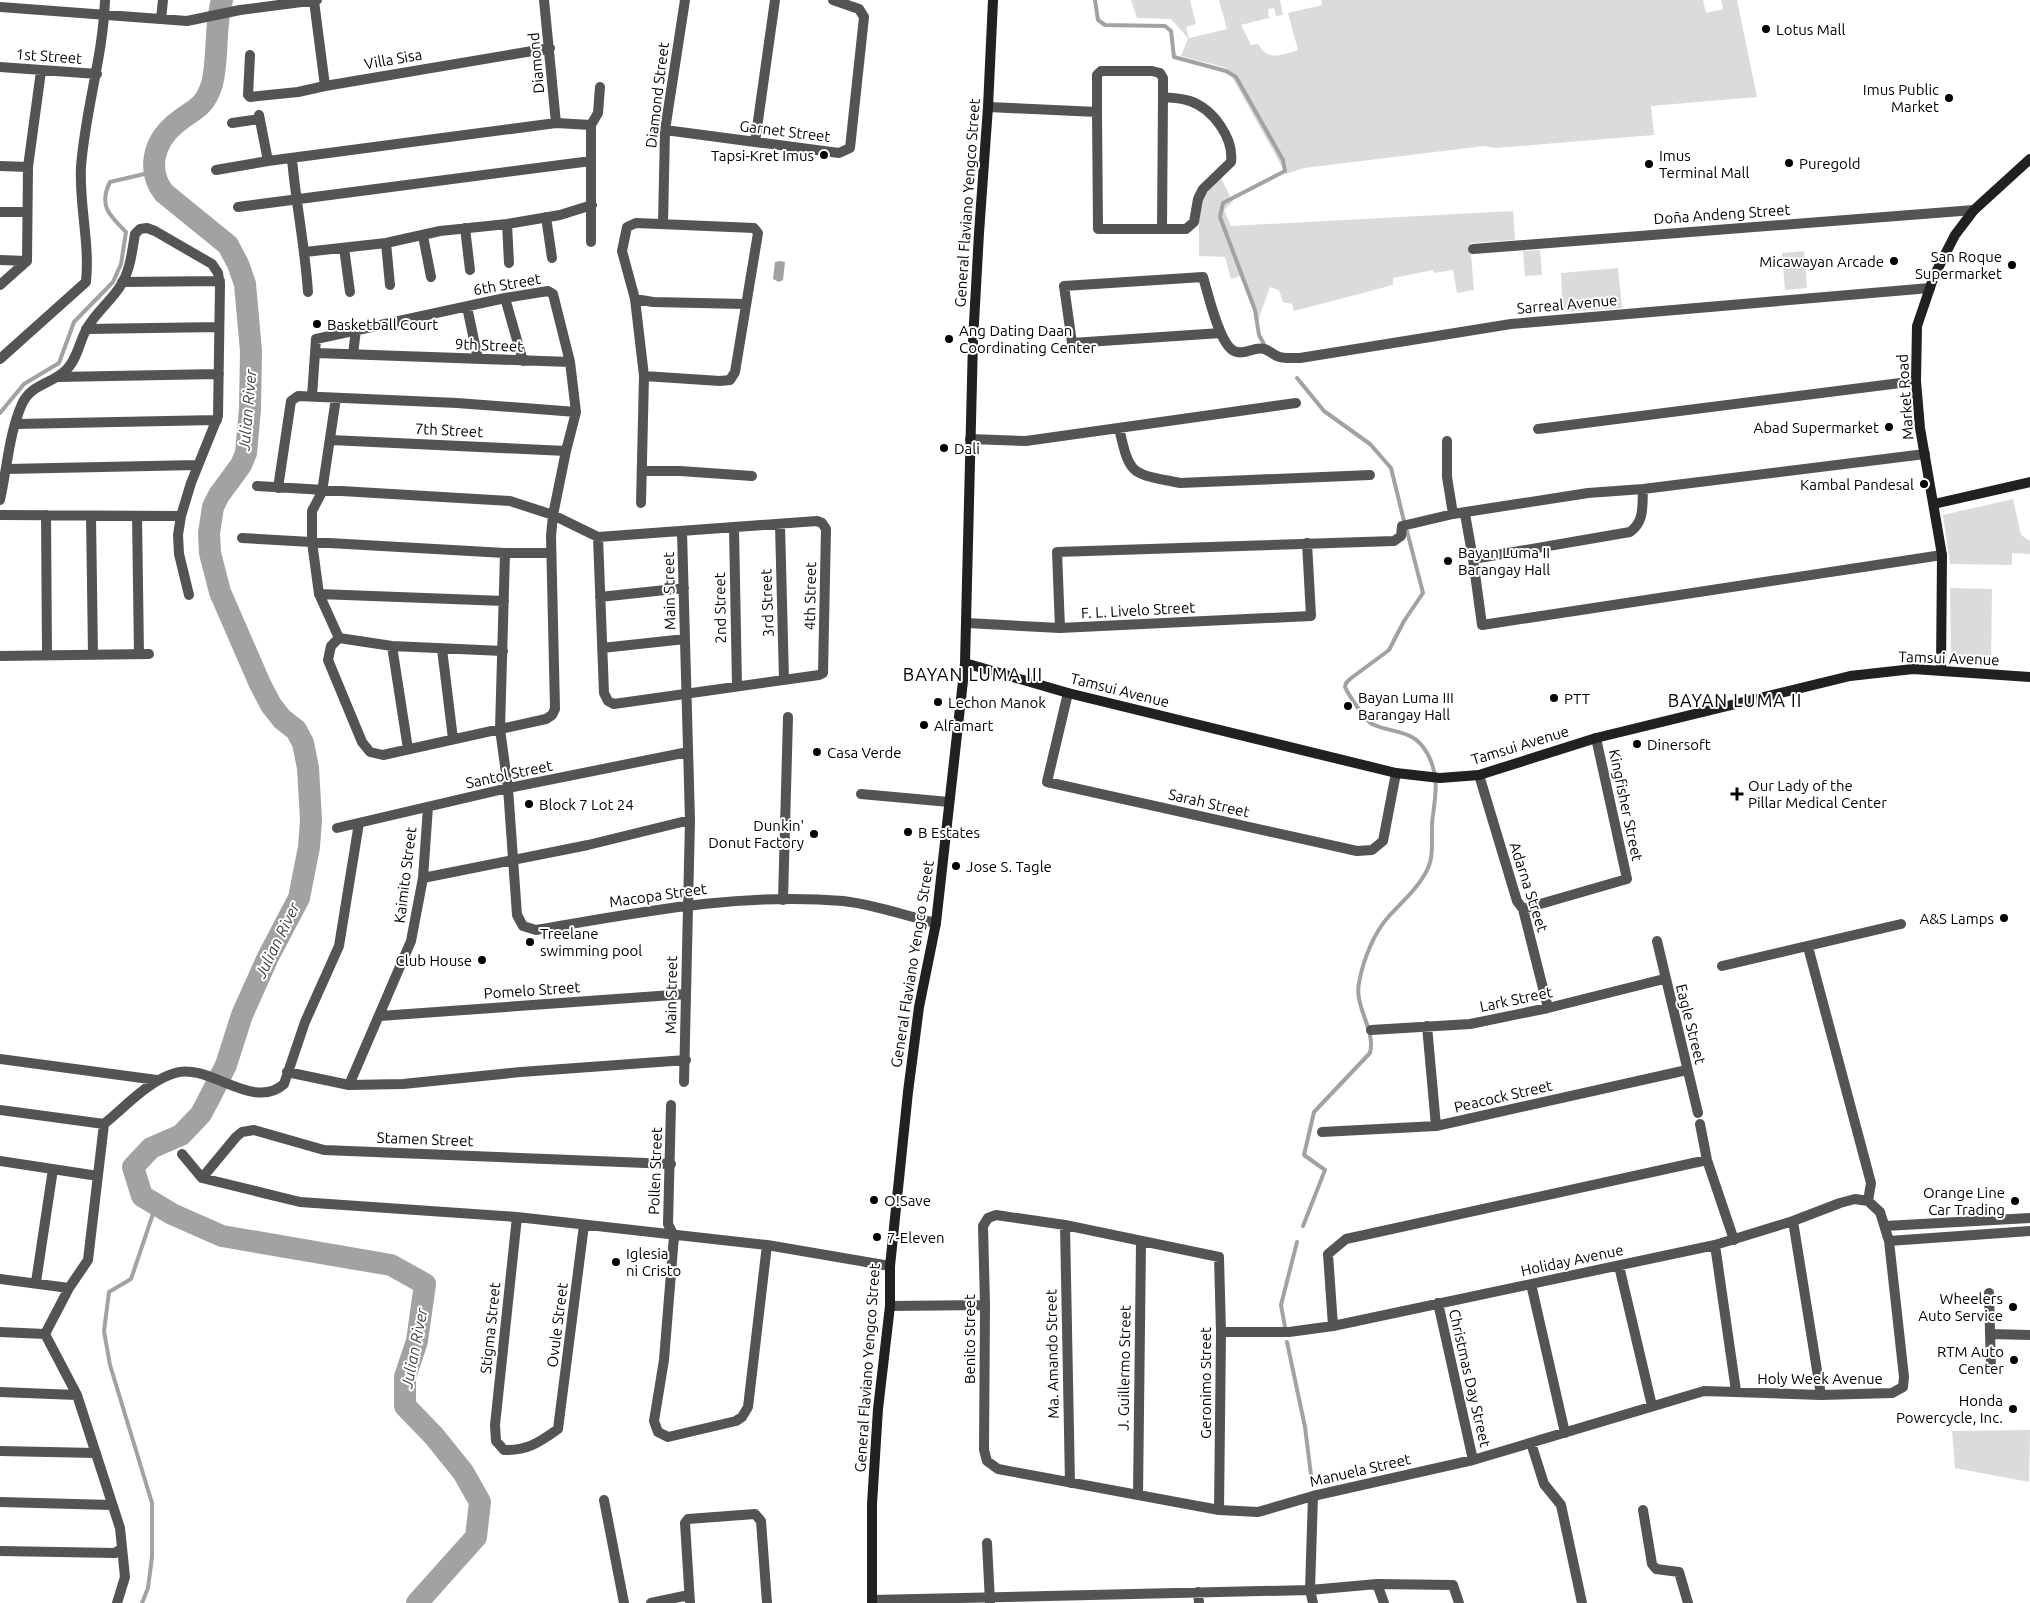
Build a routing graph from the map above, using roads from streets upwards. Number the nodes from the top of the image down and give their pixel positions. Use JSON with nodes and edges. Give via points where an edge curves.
{"nodes":[{"id":1,"x":61,"y":0,"type":"edge"},
{"id":2,"x":105,"y":0,"type":"edge"},
{"id":3,"x":163,"y":0,"type":"edge"},
{"id":4,"x":316,"y":0,"type":"edge"},
{"id":5,"x":544,"y":0,"type":"edge"},
{"id":6,"x":686,"y":0,"type":"edge"},
{"id":7,"x":776,"y":0,"type":"edge"},
{"id":8,"x":832,"y":0,"type":"edge"},
{"id":9,"x":993,"y":0,"type":"edge"},
{"id":10,"x":14,"y":4,"type":"edge"},
{"id":11,"x":0,"y":7,"type":"edge"},
{"id":12,"x":60,"y":12,"type":"junction"},
{"id":13,"x":105,"y":15,"type":"junction"},
{"id":14,"x":161,"y":19,"type":"junction"},
{"id":15,"x":550,"y":48,"type":"junction"},
{"id":16,"x":250,"y":54,"type":"dead end"},
{"id":17,"x":0,"y":67,"type":"edge"},
{"id":18,"x":41,"y":71,"type":"junction"},
{"id":19,"x":97,"y":74,"type":"junction"},
{"id":20,"x":325,"y":86,"type":"junction"},
{"id":21,"x":600,"y":87,"type":"dead end"},
{"id":22,"x":1163,"y":98,"type":"junction"},
{"id":23,"x":988,"y":108,"type":"junction"},
{"id":24,"x":1097,"y":112,"type":"junction"},
{"id":25,"x":232,"y":123,"type":"dead end"},
{"id":26,"x":556,"y":123,"type":"junction"},
{"id":27,"x":591,"y":125,"type":"junction"},
{"id":28,"x":665,"y":130,"type":"junction"},
{"id":29,"x":755,"y":142,"type":"junction"},
{"id":30,"x":292,"y":159,"type":"junction"},
{"id":31,"x":2030,"y":159,"type":"edge"},
{"id":32,"x":268,"y":161,"type":"junction"},
{"id":33,"x":591,"y":161,"type":"junction"},
{"id":34,"x":0,"y":166,"type":"edge"},
{"id":35,"x":28,"y":167,"type":"junction"},
{"id":36,"x":216,"y":170,"type":"dead end"},
{"id":37,"x":295,"y":198,"type":"junction"},
{"id":38,"x":592,"y":205,"type":"junction"},
{"id":39,"x":238,"y":207,"type":"dead end"},
{"id":40,"x":1974,"y":210,"type":"junction"},
{"id":41,"x":0,"y":212,"type":"edge"},
{"id":42,"x":27,"y":212,"type":"junction"},
{"id":43,"x":546,"y":217,"type":"junction"},
{"id":44,"x":507,"y":224,"type":"junction"},
{"id":45,"x":663,"y":224,"type":"junction"},
{"id":46,"x":465,"y":228,"type":"junction"},
{"id":47,"x":1162,"y":229,"type":"junction"},
{"id":48,"x":423,"y":236,"type":"junction"},
{"id":49,"x":591,"y":242,"type":"dead end"},
{"id":50,"x":386,"y":243,"type":"junction"},
{"id":51,"x":344,"y":248,"type":"junction"},
{"id":52,"x":1473,"y":248,"type":"dead end"},
{"id":53,"x":305,"y":252,"type":"junction"},
{"id":54,"x":552,"y":258,"type":"dead end"},
{"id":55,"x":0,"y":260,"type":"edge"},
{"id":56,"x":27,"y":261,"type":"junction"},
{"id":57,"x":509,"y":263,"type":"dead end"},
{"id":58,"x":470,"y":270,"type":"dead end"},
{"id":59,"x":431,"y":276,"type":"dead end"},
{"id":60,"x":220,"y":281,"type":"junction"},
{"id":61,"x":122,"y":282,"type":"junction"},
{"id":62,"x":0,"y":285,"type":"edge"},
{"id":63,"x":390,"y":285,"type":"dead end"},
{"id":64,"x":1930,"y":288,"type":"junction"},
{"id":65,"x":308,"y":292,"type":"dead end"},
{"id":66,"x":350,"y":292,"type":"dead end"},
{"id":67,"x":505,"y":298,"type":"junction"},
{"id":68,"x":635,"y":299,"type":"junction"},
{"id":69,"x":745,"y":304,"type":"junction"},
{"id":70,"x":467,"y":306,"type":"junction"},
{"id":71,"x":219,"y":327,"type":"junction"},
{"id":72,"x":86,"y":329,"type":"junction"},
{"id":73,"x":356,"y":330,"type":"junction"},
{"id":74,"x":1221,"y":333,"type":"junction"},
{"id":75,"x":316,"y":352,"type":"junction"},
{"id":76,"x":353,"y":354,"type":"junction"},
{"id":77,"x":0,"y":358,"type":"edge"},
{"id":78,"x":478,"y":360,"type":"junction"},
{"id":79,"x":523,"y":361,"type":"junction"},
{"id":80,"x":570,"y":362,"type":"junction"},
{"id":81,"x":219,"y":374,"type":"junction"},
{"id":82,"x":644,"y":376,"type":"junction"},
{"id":83,"x":56,"y":377,"type":"junction"},
{"id":84,"x":1916,"y":381,"type":"junction"},
{"id":85,"x":312,"y":396,"type":"junction"},
{"id":86,"x":336,"y":398,"type":"junction"},
{"id":87,"x":1296,"y":403,"type":"dead end"},
{"id":88,"x":576,"y":412,"type":"junction"},
{"id":89,"x":217,"y":420,"type":"junction"},
{"id":90,"x":16,"y":424,"type":"junction"},
{"id":91,"x":1119,"y":428,"type":"junction"},
{"id":92,"x":1538,"y":429,"type":"dead end"},
{"id":93,"x":970,"y":439,"type":"junction"},
{"id":94,"x":331,"y":440,"type":"junction"},
{"id":95,"x":1447,"y":442,"type":"dead end"},
{"id":96,"x":566,"y":451,"type":"junction"},
{"id":97,"x":1925,"y":454,"type":"junction"},
{"id":98,"x":196,"y":465,"type":"junction"},
{"id":99,"x":7,"y":469,"type":"junction"},
{"id":100,"x":642,"y":472,"type":"junction"},
{"id":101,"x":1370,"y":475,"type":"dead end"},
{"id":102,"x":752,"y":476,"type":"dead end"},
{"id":103,"x":2030,"y":482,"type":"edge"},
{"id":104,"x":258,"y":486,"type":"dead end"},
{"id":105,"x":278,"y":488,"type":"junction"},
{"id":106,"x":1643,"y":489,"type":"junction"},
{"id":107,"x":322,"y":492,"type":"junction"},
{"id":108,"x":0,"y":500,"type":"edge"},
{"id":109,"x":641,"y":503,"type":"dead end"},
{"id":110,"x":1934,"y":504,"type":"junction"},
{"id":111,"x":1453,"y":514,"type":"junction"},
{"id":112,"x":1465,"y":514,"type":"junction"},
{"id":113,"x":0,"y":515,"type":"edge"},
{"id":114,"x":46,"y":515,"type":"junction"},
{"id":115,"x":553,"y":515,"type":"junction"},
{"id":116,"x":91,"y":516,"type":"junction"},
{"id":117,"x":137,"y":516,"type":"junction"},
{"id":118,"x":181,"y":516,"type":"junction"},
{"id":119,"x":780,"y":525,"type":"junction"},
{"id":120,"x":734,"y":528,"type":"junction"},
{"id":121,"x":682,"y":532,"type":"junction"},
{"id":122,"x":242,"y":538,"type":"dead end"},
{"id":123,"x":598,"y":538,"type":"junction"},
{"id":124,"x":312,"y":542,"type":"junction"},
{"id":125,"x":1307,"y":543,"type":"junction"},
{"id":126,"x":505,"y":553,"type":"junction"},
{"id":127,"x":550,"y":553,"type":"junction"},
{"id":128,"x":1942,"y":555,"type":"junction"},
{"id":129,"x":1472,"y":559,"type":"junction"},
{"id":130,"x":684,"y":588,"type":"junction"},
{"id":131,"x":189,"y":594,"type":"dead end"},
{"id":132,"x":319,"y":594,"type":"junction"},
{"id":133,"x":600,"y":596,"type":"junction"},
{"id":134,"x":504,"y":601,"type":"junction"},
{"id":135,"x":967,"y":623,"type":"junction"},
{"id":136,"x":1060,"y":628,"type":"junction"},
{"id":137,"x":339,"y":638,"type":"junction"},
{"id":138,"x":685,"y":640,"type":"junction"},
{"id":139,"x":392,"y":646,"type":"junction"},
{"id":140,"x":602,"y":648,"type":"junction"},
{"id":141,"x":442,"y":649,"type":"junction"},
{"id":142,"x":503,"y":651,"type":"junction"},
{"id":143,"x":47,"y":655,"type":"junction"},
{"id":144,"x":93,"y":655,"type":"junction"},
{"id":145,"x":0,"y":656,"type":"edge"},
{"id":146,"x":965,"y":663,"type":"junction"},
{"id":147,"x":1941,"y":670,"type":"junction"},
{"id":148,"x":2030,"y":677,"type":"edge"},
{"id":149,"x":784,"y":680,"type":"junction"},
{"id":150,"x":737,"y":686,"type":"junction"},
{"id":151,"x":1068,"y":693,"type":"junction"},
{"id":152,"x":686,"y":694,"type":"junction"},
{"id":153,"x":788,"y":717,"type":"dead end"},
{"id":154,"x":500,"y":729,"type":"junction"},
{"id":155,"x":1596,"y":738,"type":"junction"},
{"id":156,"x":453,"y":739,"type":"junction"},
{"id":157,"x":408,"y":749,"type":"junction"},
{"id":158,"x":688,"y":752,"type":"junction"},
{"id":159,"x":1396,"y":773,"type":"junction"},
{"id":160,"x":1479,"y":775,"type":"junction"},
{"id":161,"x":508,"y":788,"type":"junction"},
{"id":162,"x":861,"y":794,"type":"dead end"},
{"id":163,"x":949,"y":802,"type":"junction"},
{"id":164,"x":428,"y":807,"type":"junction"},
{"id":165,"x":690,"y":820,"type":"junction"},
{"id":166,"x":359,"y":823,"type":"junction"},
{"id":167,"x":337,"y":828,"type":"dead end"},
{"id":168,"x":513,"y":861,"type":"junction"},
{"id":169,"x":423,"y":878,"type":"junction"},
{"id":170,"x":783,"y":900,"type":"junction"},
{"id":171,"x":687,"y":905,"type":"junction"},
{"id":172,"x":1523,"y":909,"type":"junction"},
{"id":173,"x":936,"y":923,"type":"junction"},
{"id":174,"x":1901,"y":924,"type":"dead end"},
{"id":175,"x":1657,"y":941,"type":"dead end"},
{"id":176,"x":1808,"y":947,"type":"junction"},
{"id":177,"x":1722,"y":966,"type":"dead end"},
{"id":178,"x":1664,"y":978,"type":"junction"},
{"id":179,"x":686,"y":994,"type":"junction"},
{"id":180,"x":1548,"y":1008,"type":"junction"},
{"id":181,"x":380,"y":1016,"type":"junction"},
{"id":182,"x":1427,"y":1026,"type":"junction"},
{"id":183,"x":1370,"y":1030,"type":"dead end"},
{"id":184,"x":0,"y":1059,"type":"edge"},
{"id":185,"x":686,"y":1060,"type":"junction"},
{"id":186,"x":1687,"y":1070,"type":"junction"},
{"id":187,"x":287,"y":1072,"type":"junction"},
{"id":188,"x":157,"y":1080,"type":"junction"},
{"id":189,"x":684,"y":1082,"type":"dead end"},
{"id":190,"x":349,"y":1085,"type":"junction"},
{"id":191,"x":671,"y":1105,"type":"dead end"},
{"id":192,"x":0,"y":1110,"type":"edge"},
{"id":193,"x":1698,"y":1113,"type":"dead end"},
{"id":194,"x":104,"y":1124,"type":"junction"},
{"id":195,"x":1700,"y":1124,"type":"dead end"},
{"id":196,"x":1436,"y":1126,"type":"junction"},
{"id":197,"x":1322,"y":1132,"type":"dead end"},
{"id":198,"x":182,"y":1154,"type":"dead end"},
{"id":199,"x":1707,"y":1160,"type":"junction"},
{"id":200,"x":0,"y":1161,"type":"edge"},
{"id":201,"x":671,"y":1164,"type":"junction"},
{"id":202,"x":53,"y":1169,"type":"junction"},
{"id":203,"x":98,"y":1176,"type":"junction"},
{"id":204,"x":202,"y":1178,"type":"junction"},
{"id":205,"x":1868,"y":1201,"type":"junction"},
{"id":206,"x":517,"y":1217,"type":"junction"},
{"id":207,"x":2030,"y":1218,"type":"edge"},
{"id":208,"x":1793,"y":1221,"type":"junction"},
{"id":209,"x":584,"y":1225,"type":"junction"},
{"id":210,"x":1065,"y":1225,"type":"junction"},
{"id":211,"x":1885,"y":1226,"type":"junction"},
{"id":212,"x":2030,"y":1231,"type":"edge"},
{"id":213,"x":674,"y":1236,"type":"junction"},
{"id":214,"x":1734,"y":1240,"type":"junction"},
{"id":215,"x":1889,"y":1241,"type":"junction"},
{"id":216,"x":1141,"y":1242,"type":"junction"},
{"id":217,"x":767,"y":1245,"type":"junction"},
{"id":218,"x":1715,"y":1245,"type":"junction"},
{"id":219,"x":890,"y":1266,"type":"junction"},
{"id":220,"x":1619,"y":1266,"type":"junction"},
{"id":221,"x":0,"y":1279,"type":"edge"},
{"id":222,"x":36,"y":1282,"type":"junction"},
{"id":223,"x":1531,"y":1284,"type":"junction"},
{"id":224,"x":69,"y":1288,"type":"junction"},
{"id":225,"x":1989,"y":1293,"type":"dead end"},
{"id":226,"x":1438,"y":1303,"type":"junction"},
{"id":227,"x":985,"y":1305,"type":"junction"},
{"id":228,"x":890,"y":1306,"type":"junction"},
{"id":229,"x":1333,"y":1326,"type":"junction"},
{"id":230,"x":0,"y":1332,"type":"edge"},
{"id":231,"x":1221,"y":1332,"type":"junction"},
{"id":232,"x":44,"y":1334,"type":"junction"},
{"id":233,"x":1990,"y":1334,"type":"junction"},
{"id":234,"x":2030,"y":1335,"type":"edge"},
{"id":235,"x":1991,"y":1370,"type":"dead end"},
{"id":236,"x":1736,"y":1390,"type":"junction"},
{"id":237,"x":0,"y":1392,"type":"edge"},
{"id":238,"x":77,"y":1395,"type":"junction"},
{"id":239,"x":1822,"y":1395,"type":"junction"},
{"id":240,"x":1652,"y":1406,"type":"junction"},
{"id":241,"x":558,"y":1429,"type":"joint"},
{"id":242,"x":1565,"y":1434,"type":"junction"},
{"id":243,"x":1531,"y":1444,"type":"junction"},
{"id":244,"x":0,"y":1451,"type":"edge"},
{"id":245,"x":96,"y":1453,"type":"junction"},
{"id":246,"x":1473,"y":1460,"type":"junction"},
{"id":247,"x":988,"y":1462,"type":"joint"},
{"id":248,"x":1070,"y":1482,"type":"junction"},
{"id":249,"x":1138,"y":1495,"type":"junction"},
{"id":250,"x":1313,"y":1496,"type":"junction"},
{"id":251,"x":604,"y":1500,"type":"dead end"},
{"id":252,"x":0,"y":1502,"type":"edge"},
{"id":253,"x":112,"y":1505,"type":"junction"},
{"id":254,"x":1219,"y":1510,"type":"junction"},
{"id":255,"x":1643,"y":1510,"type":"dead end"},
{"id":256,"x":988,"y":1543,"type":"dead end"},
{"id":257,"x":121,"y":1549,"type":"junction"},
{"id":258,"x":0,"y":1551,"type":"edge"},
{"id":259,"x":1377,"y":1584,"type":"junction"},
{"id":260,"x":1310,"y":1590,"type":"junction"},
{"id":261,"x":1199,"y":1598,"type":"edge"},
{"id":262,"x":689,"y":1599,"type":"edge"},
{"id":263,"x":990,"y":1600,"type":"edge"},
{"id":264,"x":872,"y":1602,"type":"edge"},
{"id":265,"x":117,"y":1603,"type":"edge"},
{"id":266,"x":624,"y":1603,"type":"edge"},
{"id":267,"x":651,"y":1603,"type":"edge"},
{"id":268,"x":767,"y":1603,"type":"edge"},
{"id":269,"x":1313,"y":1603,"type":"edge"},
{"id":270,"x":1384,"y":1603,"type":"edge"},
{"id":271,"x":1459,"y":1603,"type":"edge"},
{"id":272,"x":1582,"y":1603,"type":"edge"},
{"id":273,"x":1688,"y":1603,"type":"edge"}],
"edges":[{"from":1,"to":12,"type":"street"},
{"from":2,"to":13,"type":"street"},
{"from":3,"to":14,"type":"street"},
{"from":4,"to":14,"type":"street","via":[[187,21]]},
{"from":4,"to":20,"type":"street"},
{"from":5,"to":15,"type":"street","name":"Diamond"},
{"from":6,"to":28,"type":"street","name":"Diamond Street"},
{"from":7,"to":29,"type":"street"},
{"from":8,"to":29,"type":"street","name":"Garnet Street","via":[[859,9],[864,17],[850,148],[839,153]]},
{"from":9,"to":23,"type":"street","name":"General Flaviano Yengco Street"},
{"from":10,"to":11,"type":"street"},
{"from":10,"to":12,"type":"street"},
{"from":12,"to":13,"type":"street"},
{"from":13,"to":14,"type":"street"},
{"from":13,"to":19,"type":"street"},
{"from":15,"to":20,"type":"street","name":"Villa Sisa"},
{"from":15,"to":26,"type":"street","name":"Diamond"},
{"from":16,"to":20,"type":"street","name":"Villa Sisa","via":[[250,97]]},
{"from":17,"to":18,"type":"street","name":"1st Street"},
{"from":18,"to":19,"type":"street","name":"1st Street"},
{"from":18,"to":35,"type":"street"},
{"from":19,"to":77,"type":"street","via":[[84,136],[81,170],[88,262],[86,282]]},
{"from":21,"to":27,"type":"street","via":[[598,113]]},
{"from":22,"to":24,"type":"street","via":[[1160,73],[1101,71],[1098,75]]},
{"from":22,"to":47,"type":"street"},
{"from":22,"to":47,"type":"street","via":[[1192,101],[1208,111],[1222,130],[1232,157],[1231,162],[1203,190],[1191,226]]},
{"from":23,"to":24,"type":"street"},
{"from":23,"to":93,"type":"street","name":"General Flaviano Yengco Street","via":[[978,233]]},
{"from":24,"to":47,"type":"street","via":[[1098,229]]},
{"from":25,"to":32,"type":"street","via":[[260,117]]},
{"from":26,"to":27,"type":"street"},
{"from":26,"to":30,"type":"street"},
{"from":27,"to":33,"type":"street"},
{"from":28,"to":29,"type":"street","name":"Garnet Street"},
{"from":28,"to":45,"type":"street","name":"Diamond Street"},
{"from":30,"to":32,"type":"street"},
{"from":30,"to":37,"type":"street"},
{"from":31,"to":40,"type":"street","name":"Market Road"},
{"from":32,"to":36,"type":"street"},
{"from":33,"to":37,"type":"street"},
{"from":33,"to":38,"type":"street"},
{"from":34,"to":35,"type":"street"},
{"from":35,"to":42,"type":"street"},
{"from":37,"to":39,"type":"street"},
{"from":37,"to":53,"type":"street"},
{"from":38,"to":43,"type":"street"},
{"from":38,"to":49,"type":"street"},
{"from":40,"to":52,"type":"street","name":"Doña Andeng Street"},
{"from":40,"to":64,"type":"street","name":"Market Road","via":[[1948,247]]},
{"from":41,"to":42,"type":"street"},
{"from":42,"to":56,"type":"street"},
{"from":43,"to":44,"type":"street"},
{"from":43,"to":54,"type":"street"},
{"from":44,"to":46,"type":"street"},
{"from":44,"to":57,"type":"street"},
{"from":45,"to":68,"type":"street","via":[[636,222],[627,227],[622,251]]},
{"from":45,"to":69,"type":"street","via":[[757,230]]},
{"from":46,"to":48,"type":"street"},
{"from":46,"to":58,"type":"street"},
{"from":48,"to":50,"type":"street"},
{"from":48,"to":59,"type":"street"},
{"from":50,"to":51,"type":"street"},
{"from":50,"to":63,"type":"street"},
{"from":51,"to":53,"type":"street"},
{"from":51,"to":66,"type":"street"},
{"from":53,"to":65,"type":"street"},
{"from":55,"to":56,"type":"street"},
{"from":56,"to":62,"type":"street"},
{"from":60,"to":61,"type":"street"},
{"from":60,"to":61,"type":"street","via":[[212,264],[147,228],[135,234]]},
{"from":60,"to":71,"type":"street"},
{"from":61,"to":72,"type":"street"},
{"from":64,"to":74,"type":"street","name":"Sarreal Avenue","via":[[1504,324],[1300,358],[1278,357],[1266,349],[1234,352]]},
{"from":64,"to":84,"type":"street","name":"Market Road","via":[[1917,326]]},
{"from":67,"to":70,"type":"street","name":"6th Street"},
{"from":67,"to":79,"type":"street"},
{"from":67,"to":80,"type":"street","name":"6th Street","via":[[551,292]]},
{"from":68,"to":69,"type":"street"},
{"from":68,"to":82,"type":"street"},
{"from":69,"to":82,"type":"street","via":[[735,372],[730,380]]},
{"from":70,"to":73,"type":"street","name":"6th Street"},
{"from":70,"to":78,"type":"street"},
{"from":71,"to":72,"type":"street"},
{"from":71,"to":81,"type":"street"},
{"from":72,"to":83,"type":"street","via":[[71,365]]},
{"from":73,"to":75,"type":"street","name":"6th Street","via":[[316,339]]},
{"from":73,"to":76,"type":"street"},
{"from":74,"to":74,"type":"street","via":[[1203,277],[1064,286],[1072,343]]},
{"from":75,"to":76,"type":"street","name":"9th Street"},
{"from":75,"to":85,"type":"street"},
{"from":76,"to":78,"type":"street","name":"9th Street"},
{"from":78,"to":79,"type":"street","name":"9th Street"},
{"from":79,"to":80,"type":"street","name":"9th Street"},
{"from":80,"to":88,"type":"street","name":"6th Street"},
{"from":81,"to":83,"type":"street"},
{"from":81,"to":89,"type":"street"},
{"from":82,"to":100,"type":"street"},
{"from":83,"to":90,"type":"street","via":[[28,394]]},
{"from":84,"to":92,"type":"street"},
{"from":84,"to":97,"type":"street","name":"Market Road"},
{"from":85,"to":86,"type":"street"},
{"from":85,"to":105,"type":"street","via":[[298,396],[291,401]]},
{"from":86,"to":88,"type":"street"},
{"from":86,"to":94,"type":"street"},
{"from":87,"to":91,"type":"street"},
{"from":88,"to":96,"type":"street","name":"6th Street"},
{"from":89,"to":90,"type":"street"},
{"from":89,"to":98,"type":"street"},
{"from":90,"to":99,"type":"street"},
{"from":91,"to":93,"type":"street","via":[[1026,441]]},
{"from":91,"to":101,"type":"street","via":[[1126,461],[1133,470],[1152,477],[1180,482]]},
{"from":93,"to":135,"type":"street","name":"General Flaviano Yengco Street"},
{"from":94,"to":96,"type":"street","name":"7th Street"},
{"from":94,"to":107,"type":"street"},
{"from":95,"to":111,"type":"street","via":[[1447,477]]},
{"from":96,"to":115,"type":"street","name":"6th Street"},
{"from":97,"to":106,"type":"street"},
{"from":97,"to":110,"type":"street","name":"Market Road"},
{"from":98,"to":99,"type":"street"},
{"from":98,"to":118,"type":"street"},
{"from":99,"to":108,"type":"street"},
{"from":100,"to":102,"type":"street"},
{"from":100,"to":109,"type":"street"},
{"from":103,"to":110,"type":"street"},
{"from":104,"to":105,"type":"street"},
{"from":105,"to":107,"type":"street"},
{"from":106,"to":112,"type":"street","via":[[1588,493]]},
{"from":106,"to":129,"type":"street","via":[[1642,516],[1638,526],[1630,532]]},
{"from":107,"to":115,"type":"street","via":[[510,501]]},
{"from":107,"to":124,"type":"street","via":[[312,511]]},
{"from":110,"to":128,"type":"street","name":"Market Road"},
{"from":111,"to":112,"type":"street"},
{"from":111,"to":125,"type":"street","via":[[1402,526],[1401,536],[1394,541]]},
{"from":112,"to":129,"type":"street"},
{"from":113,"to":114,"type":"street"},
{"from":114,"to":116,"type":"street"},
{"from":114,"to":143,"type":"street"},
{"from":115,"to":123,"type":"street"},
{"from":115,"to":127,"type":"street","name":"6th Street"},
{"from":116,"to":117,"type":"street"},
{"from":116,"to":144,"type":"street"},
{"from":117,"to":118,"type":"street"},
{"from":117,"to":144,"type":"street","via":[[144,654]]},
{"from":118,"to":131,"type":"street","via":[[179,554]]},
{"from":119,"to":120,"type":"street","name":"4th Street"},
{"from":119,"to":149,"type":"street","name":"3rd Street"},
{"from":119,"to":149,"type":"street","name":"4th Street","via":[[817,521],[826,529],[824,668],[819,675]]},
{"from":120,"to":121,"type":"street","name":"4th Street"},
{"from":120,"to":150,"type":"street","name":"2nd Street"},
{"from":121,"to":123,"type":"street","name":"Main Street"},
{"from":121,"to":130,"type":"street","name":"Main Street"},
{"from":122,"to":124,"type":"street"},
{"from":123,"to":133,"type":"street"},
{"from":124,"to":126,"type":"street"},
{"from":124,"to":132,"type":"street"},
{"from":125,"to":136,"type":"street","name":"F. L. Livelo Street","via":[[1311,616]]},
{"from":125,"to":136,"type":"street","via":[[1057,552]]},
{"from":126,"to":127,"type":"street"},
{"from":126,"to":134,"type":"street","name":"Macopa Street"},
{"from":127,"to":154,"type":"street","name":"6th Street","via":[[555,709],[546,719]]},
{"from":128,"to":129,"type":"street","via":[[1482,625]]},
{"from":128,"to":147,"type":"street","name":"Market Road"},
{"from":130,"to":133,"type":"street"},
{"from":130,"to":138,"type":"street","name":"Main Street"},
{"from":132,"to":134,"type":"street"},
{"from":132,"to":137,"type":"street"},
{"from":133,"to":140,"type":"street"},
{"from":134,"to":142,"type":"street","name":"Macopa Street"},
{"from":135,"to":136,"type":"street","name":"F. L. Livelo Street"},
{"from":135,"to":146,"type":"street","name":"General Flaviano Yengco Street"},
{"from":137,"to":139,"type":"street"},
{"from":137,"to":157,"type":"street","name":"6th Street","via":[[331,646],[328,660],[362,742],[370,752],[383,754]]},
{"from":138,"to":140,"type":"street"},
{"from":138,"to":152,"type":"street","name":"Main Street"},
{"from":139,"to":141,"type":"street"},
{"from":139,"to":157,"type":"street"},
{"from":140,"to":152,"type":"street","name":"4th Street","via":[[604,693],[608,701],[614,704]]},
{"from":141,"to":142,"type":"street"},
{"from":141,"to":156,"type":"street"},
{"from":142,"to":154,"type":"street","name":"Macopa Street"},
{"from":143,"to":144,"type":"street"},
{"from":143,"to":145,"type":"street"},
{"from":146,"to":151,"type":"street","name":"Tamsui Avenue"},
{"from":146,"to":163,"type":"street","name":"General Flaviano Yengco Street"},
{"from":147,"to":148,"type":"street","name":"Tamsui Avenue"},
{"from":147,"to":155,"type":"street","name":"Tamsui Avenue","via":[[1850,676]]},
{"from":149,"to":150,"type":"street","name":"4th Street"},
{"from":150,"to":152,"type":"street","name":"4th Street"},
{"from":151,"to":159,"type":"street","name":"Tamsui Avenue"},
{"from":151,"to":159,"type":"street","name":"Sarah Street","via":[[1048,782],[1357,851],[1372,850],[1383,841]]},
{"from":152,"to":158,"type":"street","name":"Main Street"},
{"from":153,"to":170,"type":"street"},
{"from":154,"to":156,"type":"street","name":"6th Street"},
{"from":154,"to":161,"type":"street","name":"Macopa Street"},
{"from":155,"to":160,"type":"street","name":"Tamsui Avenue"},
{"from":155,"to":172,"type":"street","name":"Kingfisher Street","via":[[1628,879]]},
{"from":156,"to":157,"type":"street","name":"6th Street"},
{"from":158,"to":161,"type":"street","name":"Santol Street"},
{"from":158,"to":165,"type":"street","name":"Main Street"},
{"from":159,"to":160,"type":"street","name":"Tamsui Avenue","via":[[1440,778]]},
{"from":160,"to":172,"type":"street","name":"Adarna Street","via":[[1517,902]]},
{"from":161,"to":164,"type":"street","name":"Santol Street"},
{"from":161,"to":168,"type":"street","name":"Macopa Street"},
{"from":162,"to":163,"type":"street"},
{"from":163,"to":173,"type":"street","name":"General Flaviano Yengco Street"},
{"from":164,"to":166,"type":"street","name":"Santol Street"},
{"from":164,"to":169,"type":"street","name":"Kaimito Street"},
{"from":165,"to":168,"type":"street"},
{"from":165,"to":171,"type":"street","name":"Main Street"},
{"from":166,"to":167,"type":"street","name":"Santol Street"},
{"from":166,"to":187,"type":"street","via":[[339,946]]},
{"from":168,"to":169,"type":"street"},
{"from":168,"to":171,"type":"street","name":"Macopa Street","via":[[517,915],[528,928],[536,930]]},
{"from":169,"to":181,"type":"street","name":"Kaimito Street","via":[[411,941]]},
{"from":170,"to":171,"type":"street","name":"Macopa Street","via":[[732,900]]},
{"from":170,"to":173,"type":"street","name":"Macopa Street","via":[[844,901]]},
{"from":171,"to":179,"type":"street","name":"Main Street"},
{"from":172,"to":180,"type":"street","name":"Adarna Street"},
{"from":173,"to":219,"type":"street","name":"General Flaviano Yengco Street","via":[[919,1007]]},
{"from":174,"to":176,"type":"street"},
{"from":175,"to":178,"type":"street","name":"Eagle Street"},
{"from":176,"to":177,"type":"street"},
{"from":176,"to":205,"type":"street","via":[[1871,1183]]},
{"from":178,"to":180,"type":"street","name":"Lark Street"},
{"from":178,"to":186,"type":"street","name":"Eagle Street"},
{"from":179,"to":181,"type":"street","name":"Pomelo Street"},
{"from":179,"to":185,"type":"street","name":"Main Street"},
{"from":180,"to":182,"type":"street","name":"Lark Street","via":[[1470,1024]]},
{"from":181,"to":190,"type":"street","name":"Kaimito Street"},
{"from":182,"to":183,"type":"street","name":"Lark Street"},
{"from":182,"to":196,"type":"street"},
{"from":184,"to":188,"type":"street"},
{"from":185,"to":189,"type":"street","name":"Main Street"},
{"from":185,"to":190,"type":"street","via":[[403,1084]]},
{"from":186,"to":193,"type":"street","name":"Eagle Street"},
{"from":186,"to":196,"type":"street","name":"Peacock Street"},
{"from":187,"to":188,"type":"street","via":[[284,1084],[266,1094],[193,1073],[177,1072]]},
{"from":187,"to":190,"type":"street"},
{"from":188,"to":194,"type":"street"},
{"from":191,"to":201,"type":"street","name":"Pollen Street"},
{"from":192,"to":194,"type":"street"},
{"from":194,"to":203,"type":"street"},
{"from":195,"to":199,"type":"street"},
{"from":196,"to":197,"type":"street","name":"Peacock Street"},
{"from":198,"to":204,"type":"street"},
{"from":199,"to":214,"type":"street"},
{"from":199,"to":229,"type":"street","via":[[1346,1239],[1328,1254]]},
{"from":200,"to":202,"type":"street"},
{"from":201,"to":204,"type":"street","name":"Stamen Street","via":[[324,1150],[254,1130],[242,1132]]},
{"from":201,"to":213,"type":"street","name":"Pollen Street","via":[[668,1224]]},
{"from":202,"to":203,"type":"street"},
{"from":202,"to":222,"type":"street"},
{"from":203,"to":224,"type":"street","via":[[88,1260]]},
{"from":204,"to":206,"type":"street","via":[[300,1202]]},
{"from":205,"to":208,"type":"street","name":"Holiday Avenue","via":[[1855,1199]]},
{"from":205,"to":211,"type":"street","via":[[1880,1212]]},
{"from":206,"to":209,"type":"street"},
{"from":206,"to":241,"type":"street","name":"Stigma Street","via":[[495,1425],[496,1442],[504,1450],[519,1451],[534,1446]]},
{"from":207,"to":211,"type":"street"},
{"from":208,"to":214,"type":"street","name":"Holiday Avenue"},
{"from":208,"to":239,"type":"street"},
{"from":209,"to":213,"type":"street"},
{"from":209,"to":241,"type":"street","name":"Ovule Street"},
{"from":210,"to":216,"type":"street"},
{"from":210,"to":227,"type":"street","name":"Benito Street","via":[[996,1215],[988,1218],[982,1226]]},
{"from":210,"to":248,"type":"street","name":"Ma. Amando Street"},
{"from":211,"to":215,"type":"street"},
{"from":212,"to":215,"type":"street"},
{"from":213,"to":217,"type":"street"},
{"from":213,"to":217,"type":"street","name":"Pollen Street","via":[[664,1360],[654,1421],[658,1432],[668,1437],[736,1421],[748,1407]]},
{"from":214,"to":218,"type":"street","name":"Holiday Avenue"},
{"from":215,"to":239,"type":"street","name":"Holy Week Avenue","via":[[1903,1387],[1892,1393]]},
{"from":216,"to":231,"type":"street","name":"Geronimo Street","via":[[1219,1257]]},
{"from":216,"to":249,"type":"street","name":"J. Guillermo Street"},
{"from":217,"to":219,"type":"street"},
{"from":218,"to":220,"type":"street","name":"Holiday Avenue"},
{"from":218,"to":236,"type":"street"},
{"from":219,"to":228,"type":"street","name":"General Flaviano Yengco Street"},
{"from":220,"to":223,"type":"street","name":"Holiday Avenue"},
{"from":220,"to":240,"type":"street"},
{"from":221,"to":222,"type":"street"},
{"from":222,"to":224,"type":"street"},
{"from":223,"to":226,"type":"street","name":"Holiday Avenue"},
{"from":223,"to":242,"type":"street"},
{"from":224,"to":232,"type":"street"},
{"from":225,"to":233,"type":"street"},
{"from":226,"to":229,"type":"street","name":"Holiday Avenue"},
{"from":226,"to":246,"type":"street","name":"Christmas Day Street"},
{"from":227,"to":228,"type":"street"},
{"from":227,"to":247,"type":"street","name":"Benito Street","via":[[984,1450]]},
{"from":228,"to":264,"type":"street","name":"General Flaviano Yengco Street","via":[[872,1504]]},
{"from":229,"to":231,"type":"street","name":"Holiday Avenue","via":[[1289,1332]]},
{"from":230,"to":232,"type":"street"},
{"from":231,"to":254,"type":"street","name":"Geronimo Street"},
{"from":232,"to":238,"type":"street"},
{"from":233,"to":234,"type":"street"},
{"from":233,"to":235,"type":"street"},
{"from":236,"to":239,"type":"street","name":"Holy Week Avenue","via":[[1756,1394]]},
{"from":236,"to":240,"type":"street","name":"Manuela Street","via":[[1704,1391]]},
{"from":237,"to":238,"type":"street"},
{"from":238,"to":245,"type":"street"},
{"from":240,"to":242,"type":"street","name":"Manuela Street"},
{"from":242,"to":243,"type":"street","name":"Manuela Street"},
{"from":243,"to":246,"type":"street","name":"Manuela Street"},
{"from":243,"to":272,"type":"street","via":[[1544,1484],[1561,1505]]},
{"from":244,"to":245,"type":"street"},
{"from":245,"to":253,"type":"street"},
{"from":246,"to":250,"type":"street","name":"Manuela Street"},
{"from":247,"to":248,"type":"street","name":"Manuela Street","via":[[998,1469]]},
{"from":248,"to":249,"type":"street","name":"Manuela Street"},
{"from":249,"to":254,"type":"street","name":"Manuela Street"},
{"from":250,"to":254,"type":"street","name":"Manuela Street","via":[[1258,1512]]},
{"from":250,"to":260,"type":"street"},
{"from":251,"to":266,"type":"street"},
{"from":252,"to":253,"type":"street"},
{"from":253,"to":257,"type":"street","via":[[120,1528]]},
{"from":255,"to":273,"type":"street","via":[[1652,1564],[1656,1569],[1679,1572]]},
{"from":256,"to":263,"type":"street"},
{"from":257,"to":258,"type":"street","via":[[116,1554]]},
{"from":257,"to":265,"type":"street","via":[[125,1577]]},
{"from":259,"to":260,"type":"street"},
{"from":259,"to":270,"type":"street"},
{"from":259,"to":271,"type":"street","via":[[1453,1585]]},
{"from":260,"to":261,"type":"street"},
{"from":260,"to":269,"type":"street"},
{"from":261,"to":263,"type":"street"},
{"from":262,"to":267,"type":"street"},
{"from":262,"to":268,"type":"street","via":[[685,1523],[688,1519],[756,1514],[761,1521]]},
{"from":263,"to":264,"type":"street"}]}
